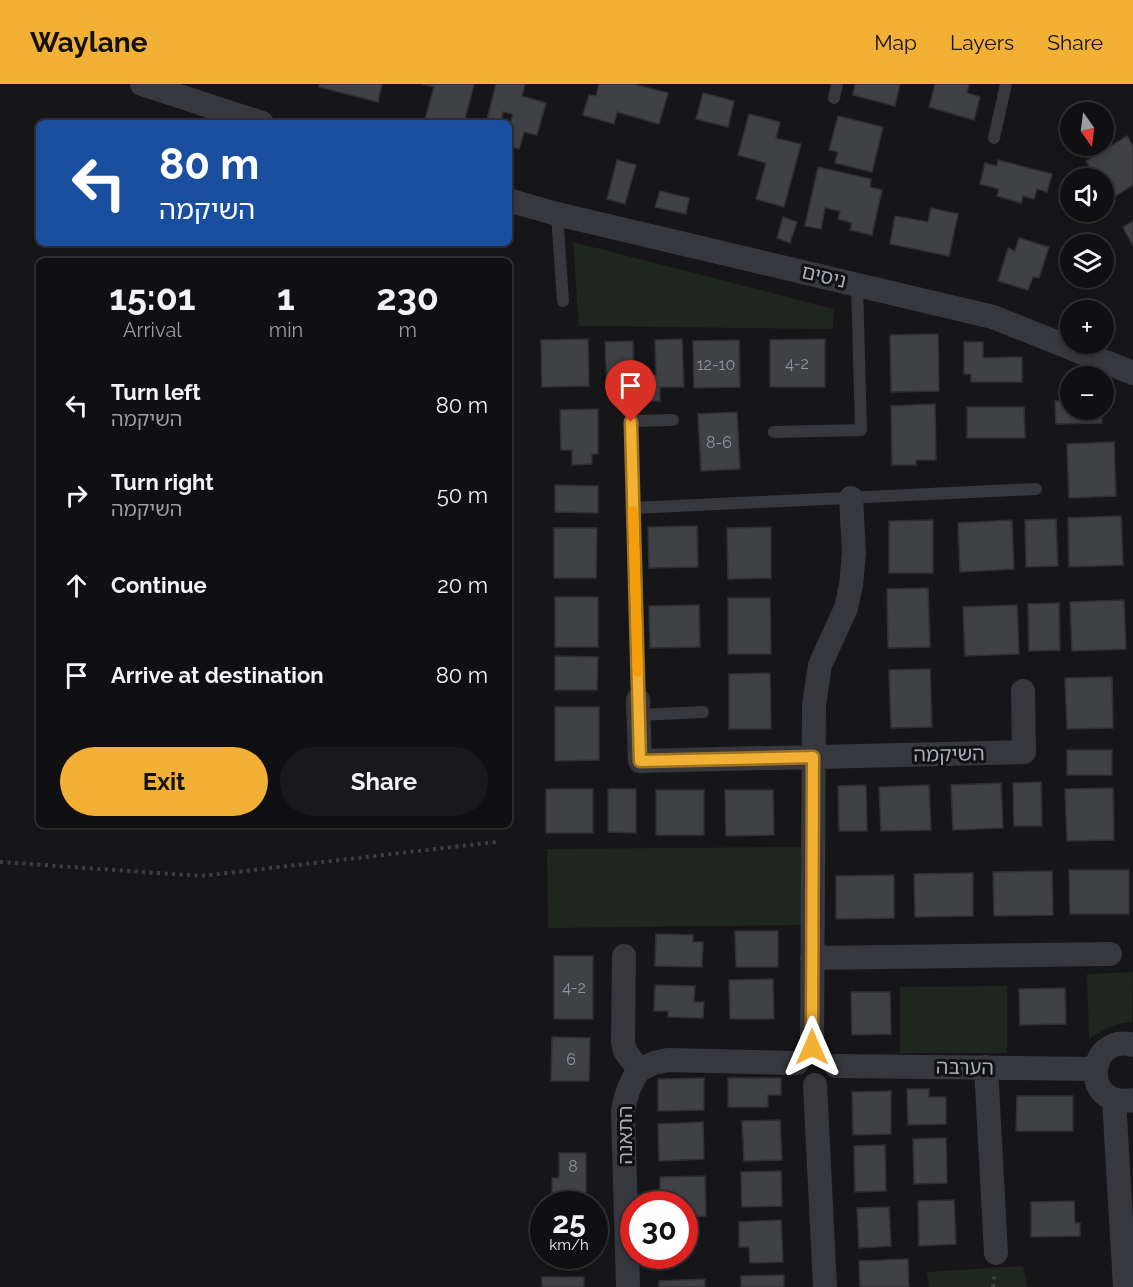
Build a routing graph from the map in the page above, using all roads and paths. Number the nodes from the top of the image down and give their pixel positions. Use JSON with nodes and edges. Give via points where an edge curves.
{"nodes":[{"id":1,"x":142,"y":84,"type":"edge"},
{"id":2,"x":837,"y":84,"type":"edge"},
{"id":3,"x":1006,"y":84,"type":"edge"},
{"id":4,"x":834,"y":98,"type":"dead end"},
{"id":5,"x":253,"y":120,"type":"edge"},
{"id":6,"x":994,"y":138,"type":"dead end"},
{"id":7,"x":512,"y":201,"type":"edge"},
{"id":8,"x":557,"y":214,"type":"junction"},
{"id":9,"x":857,"y":283,"type":"junction"},
{"id":10,"x":563,"y":300,"type":"dead end"},
{"id":11,"x":1133,"y":373,"type":"edge"},
{"id":12,"x":674,"y":420,"type":"dead end"},
{"id":13,"x":774,"y":432,"type":"dead end"},
{"id":14,"x":1036,"y":489,"type":"dead end"},
{"id":15,"x":851,"y":498,"type":"junction"},
{"id":16,"x":633,"y":508,"type":"junction"},
{"id":17,"x":1023,"y":691,"type":"dead end"},
{"id":18,"x":638,"y":708,"type":"junction"},
{"id":19,"x":703,"y":712,"type":"dead end"},
{"id":20,"x":813,"y":757,"type":"junction"},
{"id":21,"x":496,"y":842,"type":"dead end"},
{"id":22,"x":0,"y":862,"type":"edge"},
{"id":23,"x":1110,"y":954,"type":"dead end"},
{"id":24,"x":624,"y":956,"type":"dead end"},
{"id":25,"x":812,"y":958,"type":"junction"},
{"id":26,"x":1133,"y":1045,"type":"edge"},
{"id":27,"x":804,"y":1055,"type":"junction"},
{"id":28,"x":836,"y":1066,"type":"junction"},
{"id":29,"x":986,"y":1067,"type":"junction"},
{"id":30,"x":1095,"y":1069,"type":"junction"},
{"id":31,"x":639,"y":1070,"type":"junction"},
{"id":32,"x":815,"y":1085,"type":"junction"},
{"id":33,"x":1123,"y":1100,"type":"edge"},
{"id":34,"x":996,"y":1253,"type":"dead end"},
{"id":35,"x":627,"y":1287,"type":"edge"},
{"id":36,"x":825,"y":1287,"type":"edge"},
{"id":37,"x":1125,"y":1287,"type":"edge"}],
"edges":[{"from":1,"to":5,"type":"street"},
{"from":2,"to":4,"type":"lane"},
{"from":3,"to":6,"type":"lane"},
{"from":7,"to":8,"type":"street","name":"ניסים"},
{"from":8,"to":9,"type":"street","name":"ניסים"},
{"from":8,"to":10,"type":"lane"},
{"from":9,"to":11,"type":"street","name":"ניסים","via":[[993,316]]},
{"from":9,"to":13,"type":"lane","via":[[861,430]]},
{"from":12,"to":16,"type":"lane","via":[[631,422]]},
{"from":14,"to":15,"type":"lane"},
{"from":15,"to":16,"type":"lane"},
{"from":15,"to":20,"type":"street","via":[[851,585],[846,608],[820,665]]},
{"from":16,"to":18,"type":"lane"},
{"from":17,"to":20,"type":"street","name":"השיקמה","via":[[1024,752]]},
{"from":18,"to":19,"type":"lane"},
{"from":18,"to":20,"type":"street","name":"השיקמה","via":[[640,761]]},
{"from":20,"to":25,"type":"street"},
{"from":21,"to":22,"type":"path","via":[[201,876]]},
{"from":23,"to":25,"type":"street"},
{"from":24,"to":31,"type":"street","via":[[623,1042]]},
{"from":25,"to":27,"type":"street"},
{"from":26,"to":30,"type":"street","via":[[1119,1044],[1103,1052]]},
{"from":27,"to":28,"type":"street","via":[[826,1049]]},
{"from":27,"to":31,"type":"street","via":[[668,1060]]},
{"from":27,"to":32,"type":"street","via":[[799,1074]]},
{"from":28,"to":29,"type":"street","name":"הערבה"},
{"from":28,"to":32,"type":"street","via":[[828,1081]]},
{"from":29,"to":30,"type":"street","name":"הערבה"},
{"from":29,"to":34,"type":"street"},
{"from":30,"to":33,"type":"street","via":[[1100,1088]]},
{"from":31,"to":35,"type":"street","name":"התאנה","via":[[624,1098],[622,1111]]},
{"from":32,"to":36,"type":"street"},
{"from":33,"to":37,"type":"street"}]}
